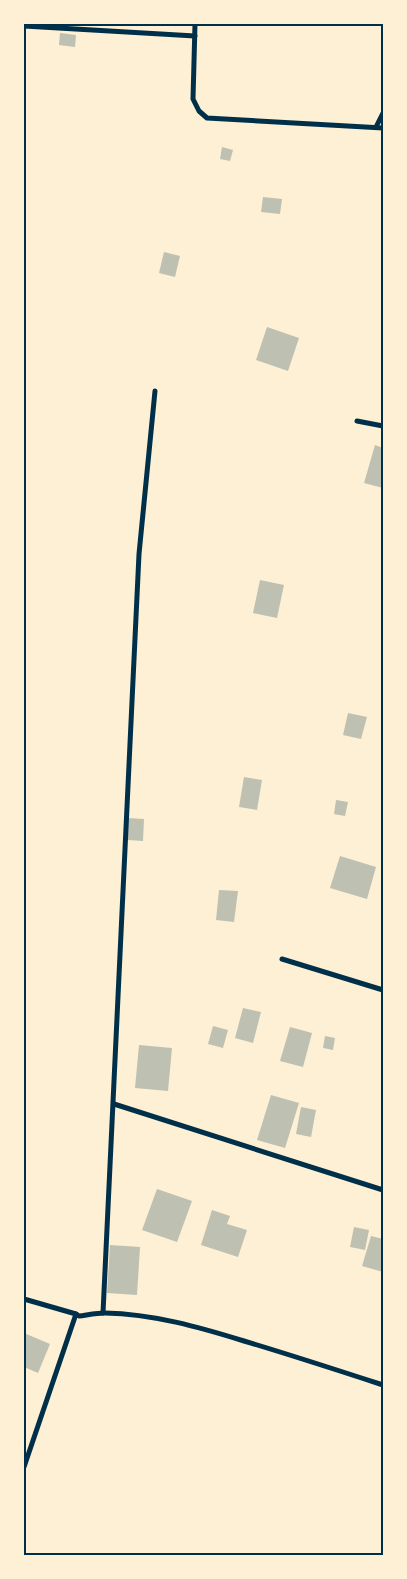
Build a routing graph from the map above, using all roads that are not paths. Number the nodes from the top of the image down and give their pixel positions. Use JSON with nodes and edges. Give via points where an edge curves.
{"nodes":[{"id":1,"x":195,"y":24,"type":"edge"},
{"id":2,"x":24,"y":26,"type":"edge"},
{"id":3,"x":195,"y":36,"type":"junction"},
{"id":4,"x":383,"y":113,"type":"edge"},
{"id":5,"x":376,"y":127,"type":"junction"},
{"id":6,"x":383,"y":128,"type":"edge"},
{"id":7,"x":155,"y":391,"type":"dead end"},
{"id":8,"x":357,"y":422,"type":"dead end"},
{"id":9,"x":383,"y":426,"type":"edge"},
{"id":10,"x":282,"y":959,"type":"dead end"},
{"id":11,"x":383,"y":990,"type":"edge"},
{"id":12,"x":114,"y":1104,"type":"junction"},
{"id":13,"x":383,"y":1190,"type":"edge"},
{"id":14,"x":24,"y":1299,"type":"edge"},
{"id":15,"x":103,"y":1313,"type":"junction"},
{"id":16,"x":76,"y":1314,"type":"junction"},
{"id":17,"x":383,"y":1385,"type":"edge"},
{"id":18,"x":24,"y":1467,"type":"edge"}],
"edges":[{"from":1,"to":3,"type":"street"},
{"from":2,"to":3,"type":"street"},
{"from":3,"to":5,"type":"street","via":[[193,99],[207,118]]},
{"from":4,"to":5,"type":"street"},
{"from":5,"to":6,"type":"street"},
{"from":7,"to":12,"type":"street","via":[[139,554]]},
{"from":8,"to":9,"type":"street"},
{"from":10,"to":11,"type":"street"},
{"from":12,"to":13,"type":"street"},
{"from":12,"to":15,"type":"street"},
{"from":14,"to":16,"type":"street"},
{"from":15,"to":16,"type":"street","via":[[92,1316]]},
{"from":15,"to":17,"type":"street","via":[[154,1317],[203,1329]]},
{"from":16,"to":18,"type":"street"}]}
